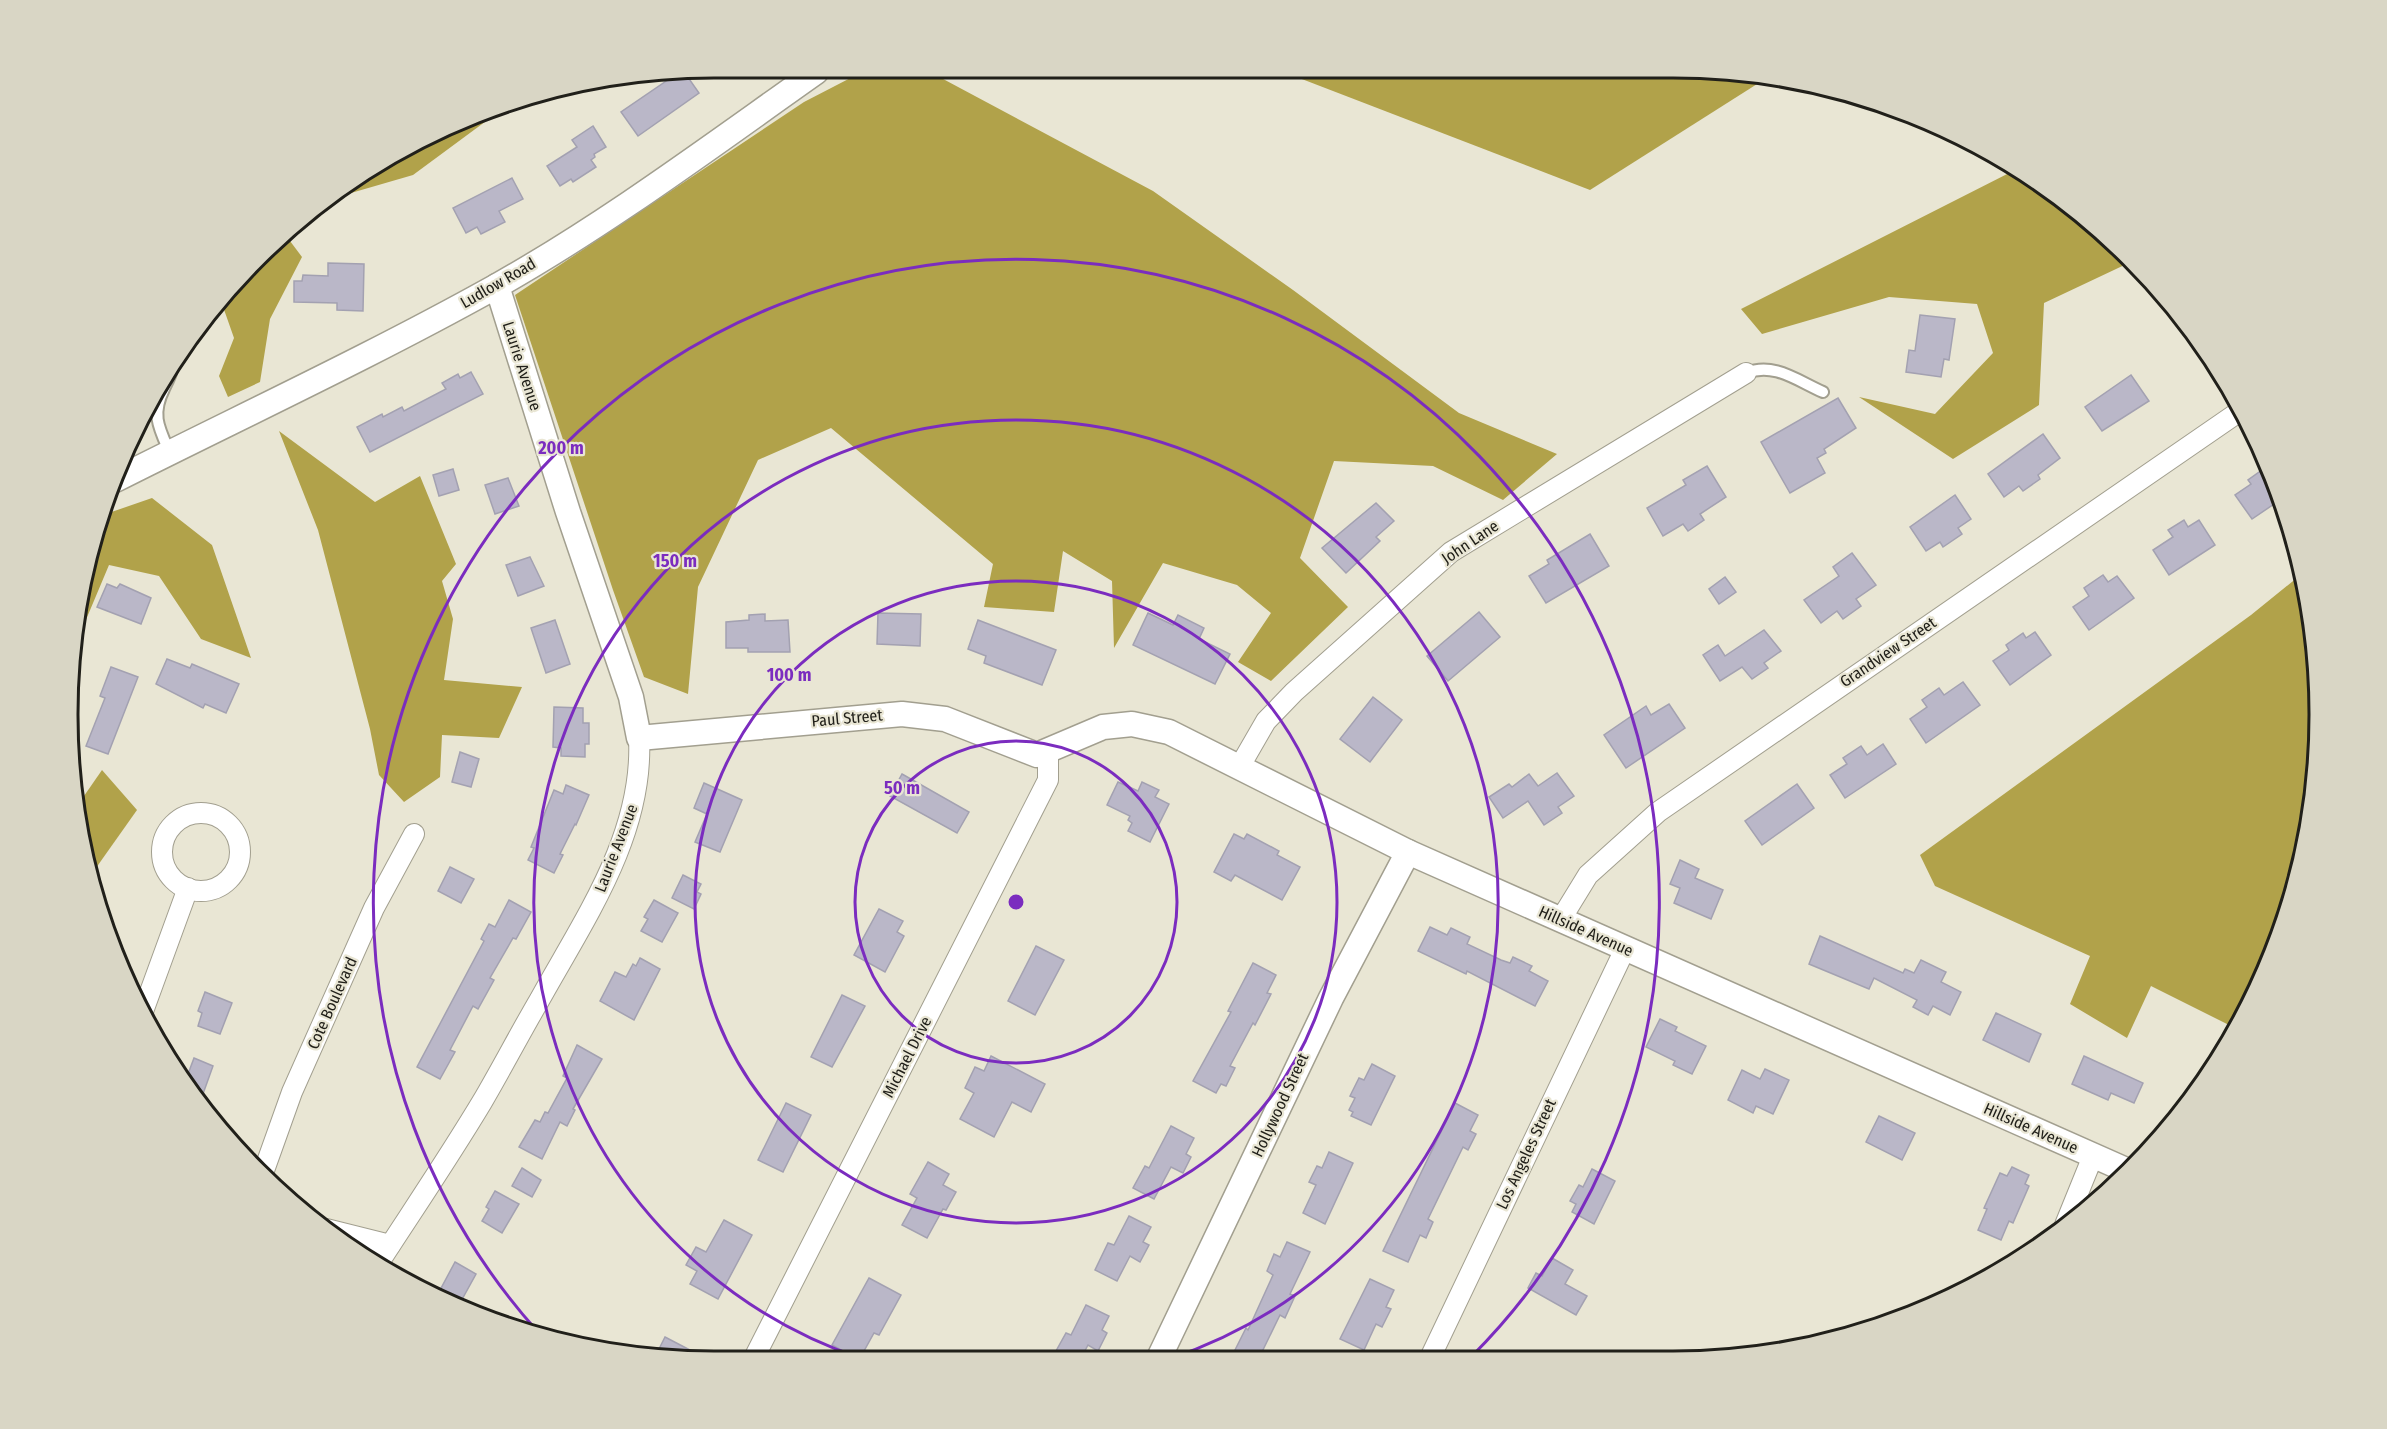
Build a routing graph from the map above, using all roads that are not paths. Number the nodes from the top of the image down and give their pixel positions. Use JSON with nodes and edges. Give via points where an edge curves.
{"nodes":[{"id":1,"x":807,"y":78,"type":"edge"},
{"id":2,"x":497,"y":286,"type":"junction"},
{"id":3,"x":1746,"y":373,"type":"joint"},
{"id":4,"x":1823,"y":392,"type":"dead end"},
{"id":5,"x":158,"y":405,"type":"edge"},
{"id":6,"x":2234,"y":415,"type":"edge"},
{"id":7,"x":164,"y":455,"type":"junction"},
{"id":8,"x":125,"y":475,"type":"edge"},
{"id":9,"x":639,"y":738,"type":"junction"},
{"id":10,"x":1048,"y":752,"type":"junction"},
{"id":11,"x":1240,"y":766,"type":"junction"},
{"id":12,"x":414,"y":834,"type":"dead end"},
{"id":13,"x":1408,"y":852,"type":"junction"},
{"id":14,"x":188,"y":888,"type":"dead end"},
{"id":15,"x":1561,"y":919,"type":"junction"},
{"id":16,"x":1625,"y":949,"type":"junction"},
{"id":17,"x":147,"y":1001,"type":"edge"},
{"id":18,"x":2093,"y":1156,"type":"junction"},
{"id":19,"x":265,"y":1166,"type":"edge"},
{"id":20,"x":2120,"y":1168,"type":"edge"},
{"id":21,"x":2071,"y":1210,"type":"edge"},
{"id":22,"x":348,"y":1235,"type":"edge"},
{"id":23,"x":390,"y":1245,"type":"junction"},
{"id":24,"x":382,"y":1257,"type":"edge"},
{"id":25,"x":758,"y":1351,"type":"edge"},
{"id":26,"x":1162,"y":1351,"type":"edge"},
{"id":27,"x":1433,"y":1351,"type":"edge"}],
"edges":[{"from":1,"to":2,"type":"street","name":"Ludlow Road","via":[[631,201]]},
{"from":2,"to":7,"type":"street","name":"Ludlow Road"},
{"from":2,"to":9,"type":"street","name":"Laurie Avenue","via":[[631,697]]},
{"from":3,"to":4,"type":"lane","via":[[1772,368]]},
{"from":3,"to":11,"type":"street","name":"John Lane","via":[[1450,552],[1294,692],[1266,721]]},
{"from":5,"to":7,"type":"lane","via":[[156,419]]},
{"from":6,"to":15,"type":"street","name":"Grandview Street","via":[[1658,812],[1588,875]]},
{"from":7,"to":8,"type":"street","name":"Ludlow Road"},
{"from":9,"to":10,"type":"street","name":"Paul Street","via":[[902,714],[945,719],[1029,753]]},
{"from":9,"to":23,"type":"street","name":"Laurie Avenue","via":[[635,796],[603,886],[482,1102]]},
{"from":10,"to":11,"type":"street","name":"Hillside Avenue","via":[[1103,726],[1132,724],[1169,732]]},
{"from":10,"to":25,"type":"street","name":"Michael Drive","via":[[1048,780]]},
{"from":11,"to":13,"type":"street","name":"Hillside Avenue"},
{"from":12,"to":19,"type":"street","name":"Cote Boulevard","via":[[374,908],[291,1092]]},
{"from":13,"to":15,"type":"street","name":"Hillside Avenue"},
{"from":13,"to":26,"type":"street","name":"Hollywood Street","via":[[1331,998]]},
{"from":14,"to":17,"type":"street"},
{"from":15,"to":16,"type":"street","name":"Hillside Avenue"},
{"from":16,"to":18,"type":"street","name":"Hillside Avenue"},
{"from":16,"to":27,"type":"street","name":"Los Angeles Street"},
{"from":18,"to":20,"type":"street","name":"Hillside Avenue"},
{"from":18,"to":21,"type":"street"},
{"from":22,"to":23,"type":"street"},
{"from":23,"to":24,"type":"street","name":"Laurie Avenue"}]}
